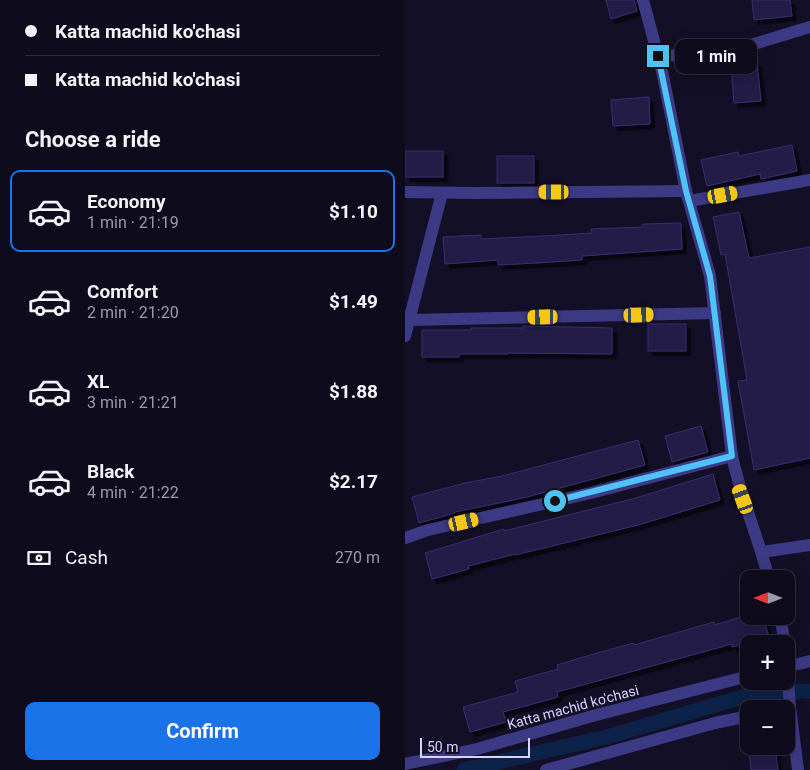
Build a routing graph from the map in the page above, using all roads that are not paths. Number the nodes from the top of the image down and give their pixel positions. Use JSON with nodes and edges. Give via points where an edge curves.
{"nodes":[{"id":1,"x":643,"y":0,"type":"edge"},
{"id":2,"x":810,"y":28,"type":"edge"},
{"id":3,"x":658,"y":56,"type":"junction"},
{"id":4,"x":810,"y":180,"type":"edge"},
{"id":5,"x":405,"y":192,"type":"edge"},
{"id":6,"x":442,"y":193,"type":"junction"},
{"id":7,"x":687,"y":196,"type":"junction"},
{"id":8,"x":715,"y":313,"type":"junction"},
{"id":9,"x":410,"y":320,"type":"junction"},
{"id":10,"x":405,"y":336,"type":"edge"},
{"id":11,"x":732,"y":456,"type":"junction"},
{"id":12,"x":405,"y":538,"type":"edge"},
{"id":13,"x":810,"y":545,"type":"edge"},
{"id":14,"x":762,"y":552,"type":"junction"},
{"id":15,"x":767,"y":570,"type":"edge"},
{"id":16,"x":810,"y":661,"type":"edge"},
{"id":17,"x":795,"y":662,"type":"edge"},
{"id":18,"x":740,"y":678,"type":"edge"},
{"id":19,"x":740,"y":718,"type":"edge"},
{"id":20,"x":795,"y":754,"type":"edge"},
{"id":21,"x":405,"y":764,"type":"edge"},
{"id":22,"x":547,"y":770,"type":"edge"},
{"id":23,"x":798,"y":770,"type":"edge"}],
"edges":[{"from":1,"to":3,"type":"street"},
{"from":2,"to":3,"type":"street","via":[[724,53]]},
{"from":3,"to":7,"type":"street"},
{"from":4,"to":7,"type":"street"},
{"from":5,"to":6,"type":"street"},
{"from":6,"to":7,"type":"street"},
{"from":6,"to":9,"type":"street"},
{"from":7,"to":8,"type":"street","via":[[710,276]]},
{"from":8,"to":9,"type":"street"},
{"from":8,"to":11,"type":"street"},
{"from":9,"to":10,"type":"street"},
{"from":11,"to":12,"type":"street"},
{"from":11,"to":14,"type":"street","via":[[737,481]]},
{"from":13,"to":14,"type":"street"},
{"from":14,"to":15,"type":"street"},
{"from":16,"to":17,"type":"street"},
{"from":18,"to":21,"type":"street","name":"Katta machid ko'chasi","via":[[477,749]]},
{"from":19,"to":22,"type":"street"},
{"from":20,"to":23,"type":"street"}]}
